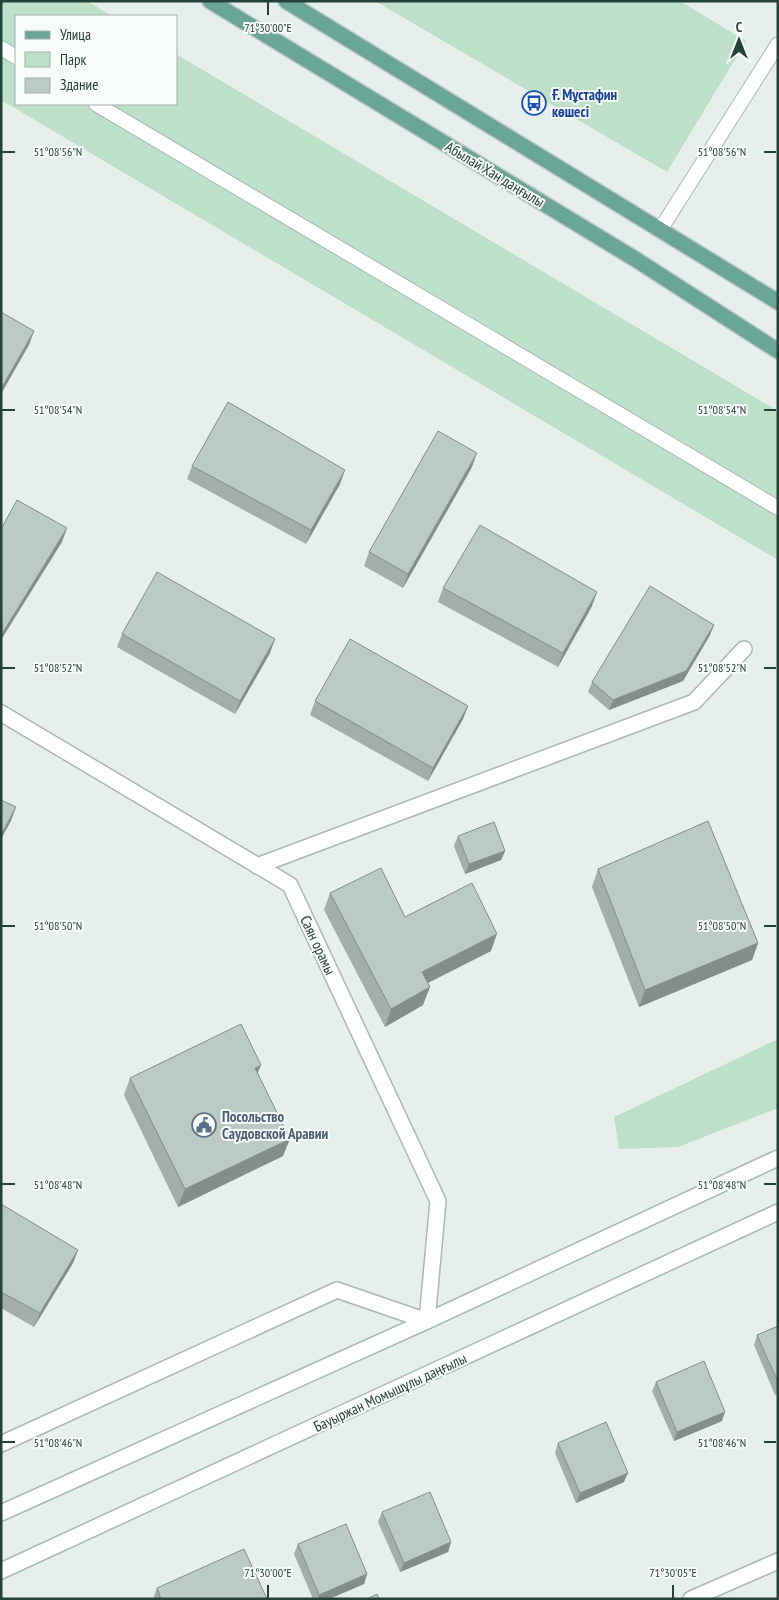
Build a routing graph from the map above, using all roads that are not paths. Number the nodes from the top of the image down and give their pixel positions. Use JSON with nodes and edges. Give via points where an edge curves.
{"nodes":[{"id":1,"x":210,"y":1,"type":"edge"},
{"id":2,"x":286,"y":1,"type":"edge"},
{"id":3,"x":305,"y":6,"type":"edge"},
{"id":4,"x":778,"y":44,"type":"edge"},
{"id":5,"x":1,"y":48,"type":"edge"},
{"id":6,"x":15,"y":56,"type":"edge"},
{"id":7,"x":98,"y":105,"type":"edge"},
{"id":8,"x":660,"y":230,"type":"junction"},
{"id":9,"x":778,"y":302,"type":"edge"},
{"id":10,"x":778,"y":351,"type":"edge"},
{"id":11,"x":778,"y":508,"type":"edge"},
{"id":12,"x":744,"y":649,"type":"dead end"},
{"id":13,"x":1,"y":713,"type":"edge"},
{"id":14,"x":257,"y":866,"type":"junction"},
{"id":15,"x":778,"y":1158,"type":"edge"},
{"id":16,"x":778,"y":1212,"type":"edge"},
{"id":17,"x":428,"y":1321,"type":"junction"},
{"id":18,"x":1,"y":1444,"type":"edge"},
{"id":19,"x":1,"y":1513,"type":"edge"},
{"id":20,"x":778,"y":1562,"type":"edge"},
{"id":21,"x":1,"y":1571,"type":"edge"},
{"id":22,"x":692,"y":1599,"type":"edge"}],
"edges":[{"from":1,"to":10,"type":"main road","name":"Абылай Хан даңғылы","via":[[635,259]]},
{"from":2,"to":3,"type":"main road"},
{"from":3,"to":8,"type":"main road"},
{"from":4,"to":8,"type":"lane"},
{"from":5,"to":6,"type":"lane"},
{"from":7,"to":11,"type":"lane"},
{"from":8,"to":9,"type":"main road"},
{"from":12,"to":14,"type":"street","via":[[694,702]]},
{"from":13,"to":14,"type":"street","name":"Саян орамы"},
{"from":14,"to":17,"type":"street","name":"Саян орамы","via":[[290,885],[438,1201]]},
{"from":15,"to":17,"type":"street"},
{"from":16,"to":21,"type":"street","name":"Бауыржан Момышұлы даңғылы"},
{"from":17,"to":18,"type":"street","via":[[337,1290]]},
{"from":17,"to":19,"type":"street"},
{"from":20,"to":22,"type":"street"}]}
